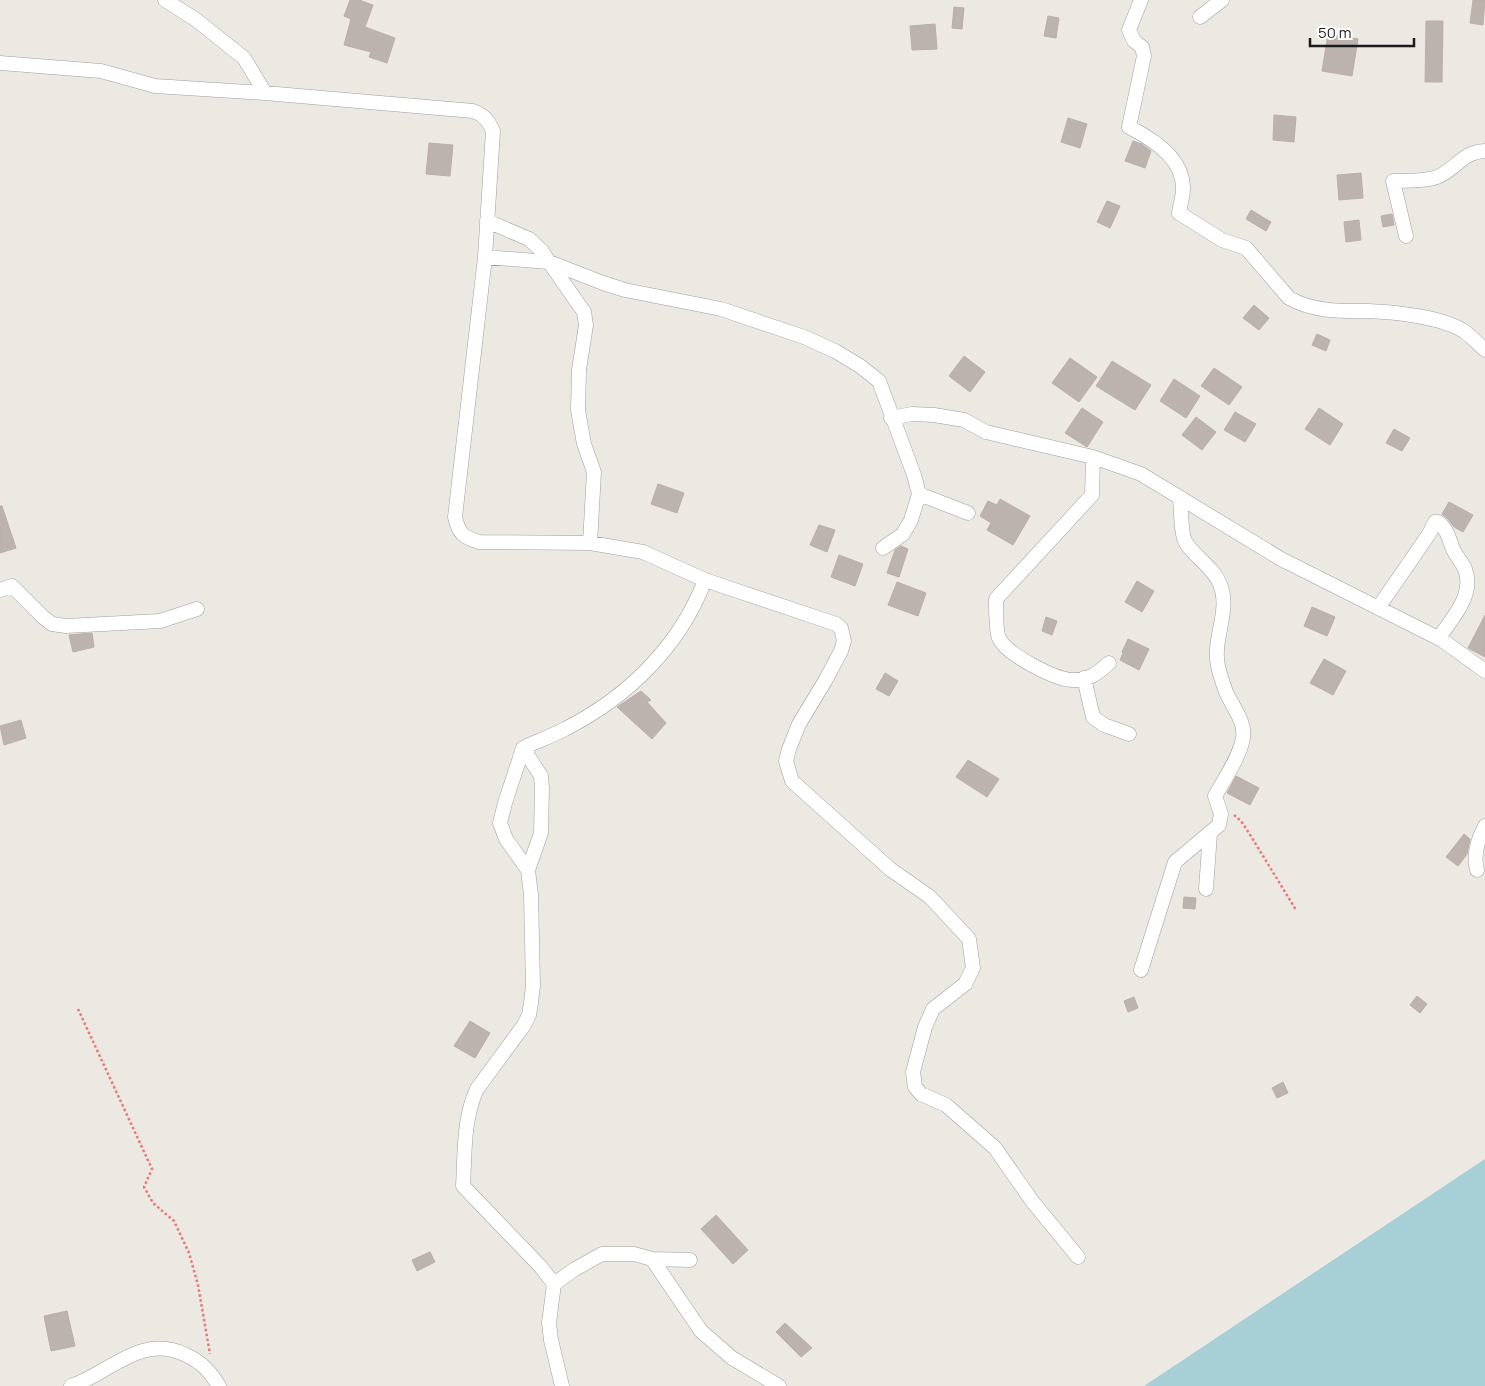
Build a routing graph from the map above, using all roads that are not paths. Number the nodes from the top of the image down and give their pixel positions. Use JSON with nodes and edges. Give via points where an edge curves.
{"nodes":[{"id":1,"x":165,"y":0,"type":"edge"},
{"id":2,"x":1141,"y":0,"type":"edge"},
{"id":3,"x":1222,"y":0,"type":"edge"},
{"id":4,"x":1200,"y":17,"type":"dead end"},
{"id":5,"x":0,"y":63,"type":"edge"},
{"id":6,"x":265,"y":92,"type":"junction"},
{"id":7,"x":1485,"y":151,"type":"edge"},
{"id":8,"x":487,"y":221,"type":"junction"},
{"id":9,"x":1406,"y":236,"type":"dead end"},
{"id":10,"x":485,"y":257,"type":"junction"},
{"id":11,"x":549,"y":262,"type":"junction"},
{"id":12,"x":1485,"y":350,"type":"edge"},
{"id":13,"x":891,"y":418,"type":"junction"},
{"id":14,"x":1093,"y":457,"type":"junction"},
{"id":15,"x":919,"y":494,"type":"junction"},
{"id":16,"x":1180,"y":498,"type":"junction"},
{"id":17,"x":968,"y":513,"type":"dead end"},
{"id":18,"x":590,"y":542,"type":"junction"},
{"id":19,"x":883,"y":548,"type":"dead end"},
{"id":20,"x":705,"y":580,"type":"junction"},
{"id":21,"x":0,"y":590,"type":"edge"},
{"id":22,"x":1378,"y":608,"type":"junction"},
{"id":23,"x":197,"y":609,"type":"dead end"},
{"id":24,"x":1438,"y":638,"type":"junction"},
{"id":25,"x":1109,"y":663,"type":"dead end"},
{"id":26,"x":1485,"y":670,"type":"edge"},
{"id":27,"x":1084,"y":678,"type":"junction"},
{"id":28,"x":1129,"y":734,"type":"dead end"},
{"id":29,"x":524,"y":748,"type":"junction"},
{"id":30,"x":1485,"y":826,"type":"edge"},
{"id":31,"x":1210,"y":832,"type":"junction"},
{"id":32,"x":528,"y":870,"type":"junction"},
{"id":33,"x":1477,"y":870,"type":"dead end"},
{"id":34,"x":1206,"y":889,"type":"dead end"},
{"id":35,"x":1141,"y":970,"type":"dead end"},
{"id":36,"x":1078,"y":1257,"type":"dead end"},
{"id":37,"x":652,"y":1259,"type":"junction"},
{"id":38,"x":690,"y":1260,"type":"dead end"},
{"id":39,"x":554,"y":1284,"type":"junction"},
{"id":40,"x":217,"y":1383,"type":"edge"},
{"id":41,"x":78,"y":1385,"type":"edge"},
{"id":42,"x":562,"y":1386,"type":"edge"},
{"id":43,"x":779,"y":1386,"type":"edge"}],
"edges":[{"from":1,"to":6,"type":"street","via":[[244,58]]},
{"from":2,"to":12,"type":"street","via":[[1130,30],[1134,41],[1142,47],[1144,56],[1129,126],[1171,156],[1180,173],[1183,189],[1179,213],[1222,240],[1246,248],[1297,303],[1335,312],[1370,311],[1431,318],[1464,332]]},
{"from":3,"to":4,"type":"street"},
{"from":5,"to":6,"type":"street","via":[[101,71],[155,86]]},
{"from":6,"to":8,"type":"street","via":[[482,114],[493,131]]},
{"from":7,"to":9,"type":"street","via":[[1466,156],[1437,177],[1393,181]]},
{"from":8,"to":10,"type":"street"},
{"from":8,"to":11,"type":"street","via":[[529,239]]},
{"from":10,"to":11,"type":"street"},
{"from":10,"to":18,"type":"street","via":[[455,517],[458,530],[466,538],[485,543]]},
{"from":11,"to":13,"type":"street","via":[[625,290],[721,309],[820,344],[860,366],[879,382]]},
{"from":11,"to":18,"type":"street","via":[[584,312],[586,325],[579,370],[578,410],[584,444],[594,472]]},
{"from":13,"to":14,"type":"street","via":[[912,414],[964,420],[986,432]]},
{"from":13,"to":15,"type":"street"},
{"from":14,"to":16,"type":"street","via":[[1141,474]]},
{"from":14,"to":27,"type":"street","via":[[1092,495],[996,599],[998,638],[1011,651],[1024,662],[1047,672],[1072,680]]},
{"from":15,"to":17,"type":"street"},
{"from":15,"to":19,"type":"street","via":[[911,520],[902,534]]},
{"from":16,"to":22,"type":"street","via":[[1281,559]]},
{"from":16,"to":31,"type":"street","via":[[1184,542],[1215,575],[1220,585],[1223,603],[1216,652],[1218,667],[1242,724],[1244,737],[1215,796],[1221,814],[1219,825]]},
{"from":18,"to":20,"type":"street","via":[[643,552]]},
{"from":20,"to":29,"type":"street","via":[[684,623],[648,670],[599,709]]},
{"from":20,"to":36,"type":"street","via":[[841,628],[844,641],[841,652],[798,724],[786,761],[788,772],[792,781],[870,851],[930,897],[969,939],[972,968],[965,984],[933,1009],[913,1072],[915,1087],[921,1094],[946,1105],[995,1148],[1032,1201]]},
{"from":21,"to":23,"type":"street","via":[[12,586],[52,624],[66,626],[160,621]]},
{"from":22,"to":24,"type":"street"},
{"from":22,"to":24,"type":"street","via":[[1438,522],[1465,568],[1468,582],[1464,600]]},
{"from":24,"to":26,"type":"street"},
{"from":25,"to":27,"type":"street","via":[[1094,676]]},
{"from":27,"to":28,"type":"street","via":[[1093,717],[1104,725]]},
{"from":29,"to":32,"type":"street","via":[[540,776],[542,788],[541,833]]},
{"from":29,"to":32,"type":"street","via":[[500,823],[506,839]]},
{"from":30,"to":33,"type":"street","via":[[1474,860]]},
{"from":31,"to":34,"type":"street"},
{"from":31,"to":35,"type":"street","via":[[1175,862]]},
{"from":32,"to":39,"type":"street","via":[[533,986],[529,1015],[471,1101],[463,1186]]},
{"from":37,"to":38,"type":"street"},
{"from":37,"to":39,"type":"street","via":[[634,1254],[602,1254]]},
{"from":37,"to":43,"type":"street","via":[[701,1331],[732,1358]]},
{"from":39,"to":42,"type":"street","via":[[549,1322]]},
{"from":40,"to":41,"type":"street","via":[[200,1362],[174,1349],[145,1349],[117,1361]]}]}
